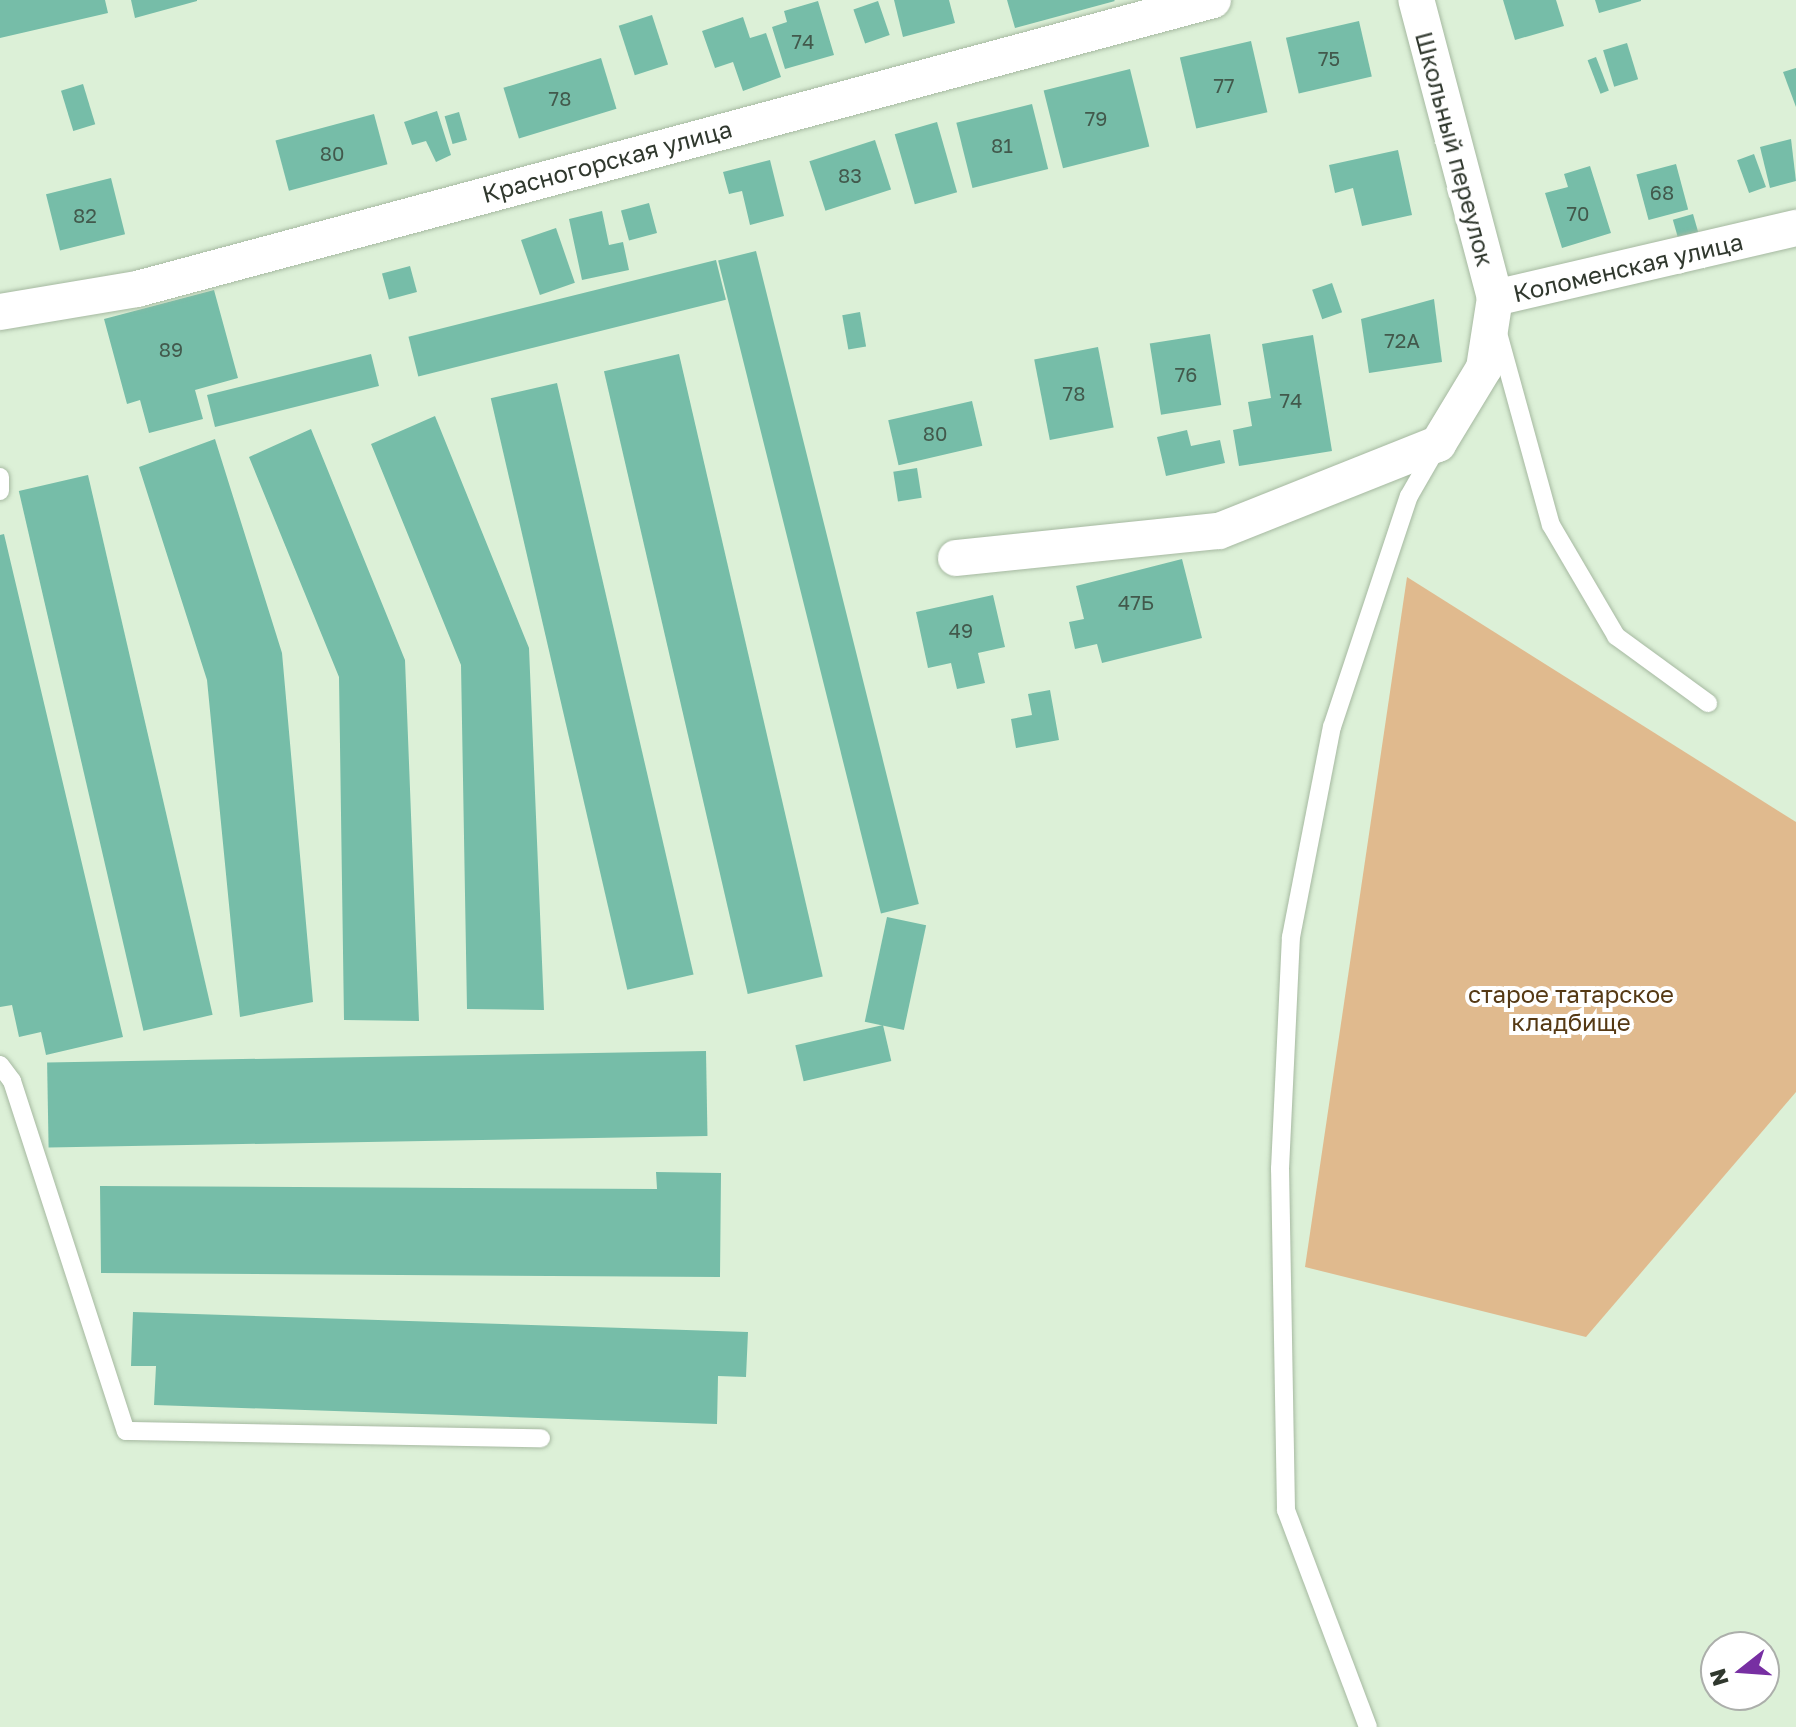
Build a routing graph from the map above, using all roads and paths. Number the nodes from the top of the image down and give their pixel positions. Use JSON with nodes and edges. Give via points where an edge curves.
{"nodes":[{"id":1,"x":1213,"y":0,"type":"edge"},
{"id":2,"x":1416,"y":0,"type":"edge"},
{"id":3,"x":1796,"y":228,"type":"edge"},
{"id":4,"x":1493,"y":306,"type":"junction"},
{"id":5,"x":0,"y":312,"type":"edge"},
{"id":6,"x":1438,"y":444,"type":"junction"},
{"id":7,"x":0,"y":477,"type":"edge"},
{"id":8,"x":0,"y":491,"type":"edge"},
{"id":9,"x":956,"y":558,"type":"dead end"},
{"id":10,"x":1708,"y":703,"type":"dead end"},
{"id":11,"x":0,"y":1065,"type":"edge"},
{"id":12,"x":541,"y":1438,"type":"dead end"},
{"id":13,"x":1368,"y":1727,"type":"edge"}],
"edges":[{"from":1,"to":5,"type":"street","name":"Красногорская улица","via":[[137,289]]},
{"from":2,"to":4,"type":"street","name":"Школьный переулок"},
{"from":3,"to":4,"type":"street","name":"Коломенская улица"},
{"from":4,"to":6,"type":"street","name":"Коломенская улица","via":[[1484,368]]},
{"from":4,"to":10,"type":"lane","via":[[1551,525],[1616,636]]},
{"from":6,"to":9,"type":"street","via":[[1219,531]]},
{"from":6,"to":13,"type":"lane","via":[[1409,496],[1332,727],[1291,937],[1280,1169],[1286,1510]]},
{"from":7,"to":8,"type":"lane"},
{"from":11,"to":12,"type":"lane","via":[[12,1081],[126,1431]]}]}
